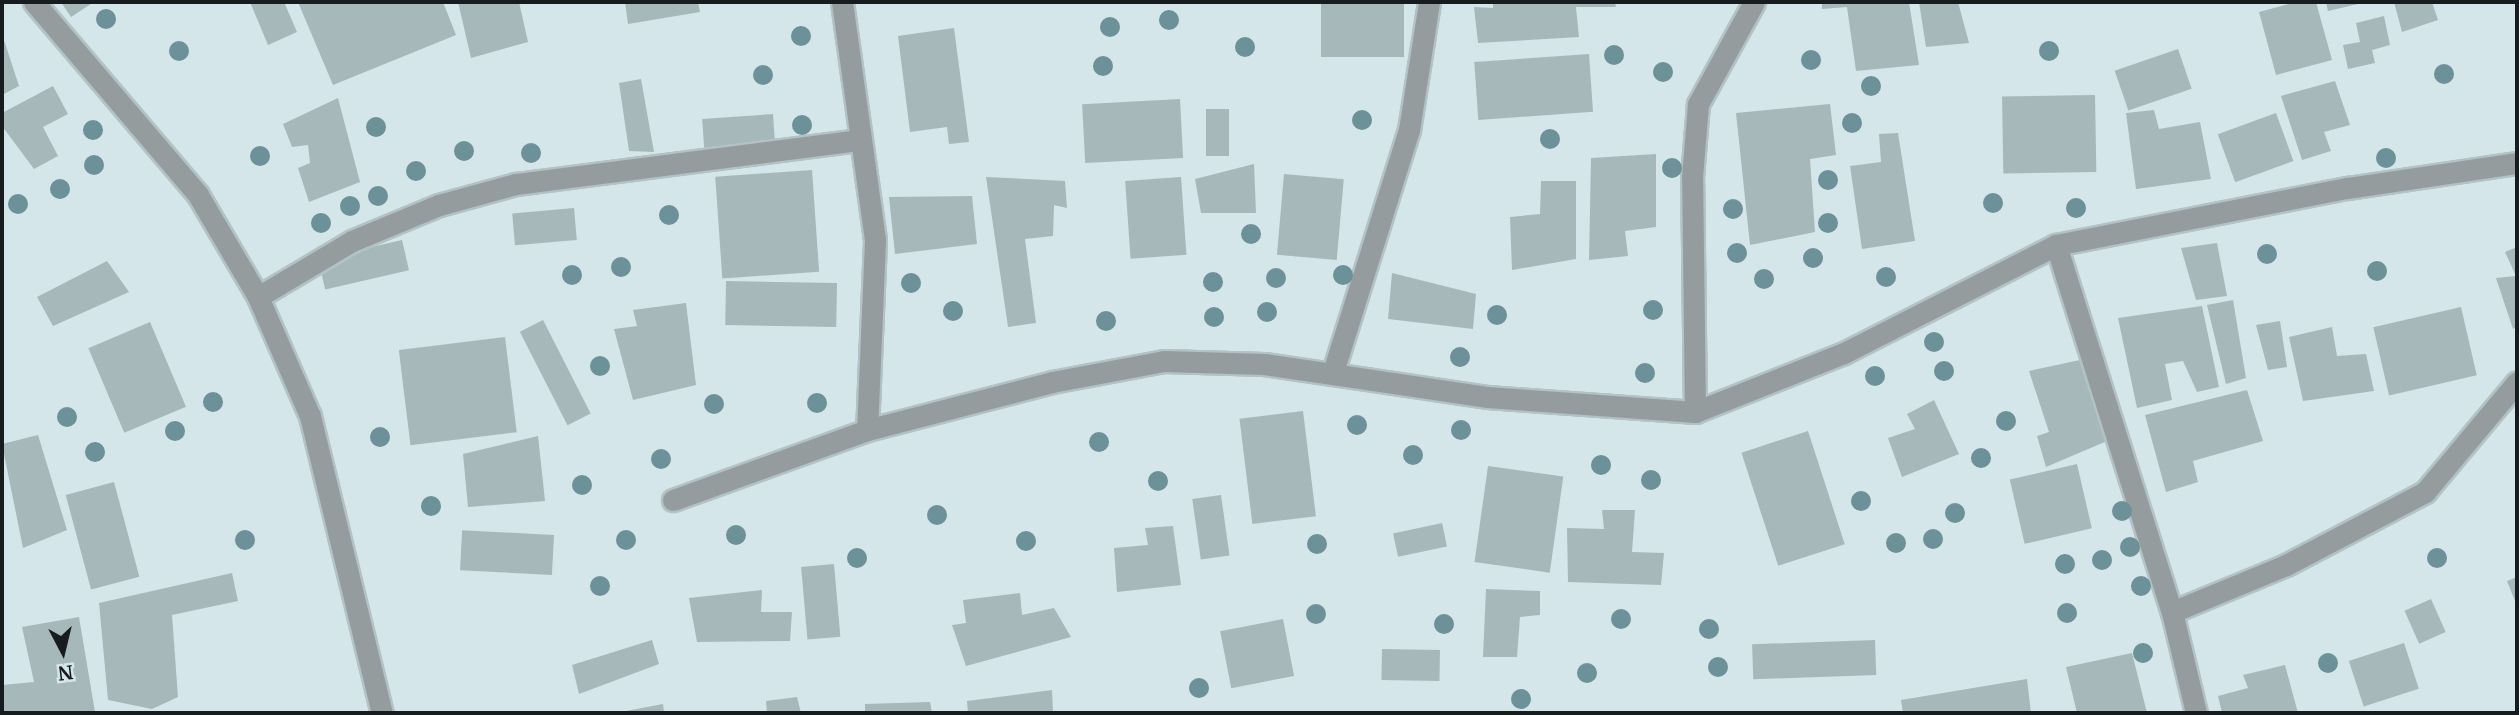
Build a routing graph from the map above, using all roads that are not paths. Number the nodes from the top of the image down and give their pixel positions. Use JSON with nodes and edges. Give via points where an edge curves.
{"nodes":[{"id":1,"x":34,"y":2,"type":"edge"},
{"id":2,"x":842,"y":2,"type":"edge"},
{"id":3,"x":1429,"y":2,"type":"edge"},
{"id":4,"x":1754,"y":2,"type":"edge"},
{"id":5,"x":859,"y":140,"type":"junction"},
{"id":6,"x":2517,"y":163,"type":"edge"},
{"id":7,"x":2056,"y":245,"type":"junction"},
{"id":8,"x":258,"y":297,"type":"junction"},
{"id":9,"x":1333,"y":372,"type":"junction"},
{"id":10,"x":2517,"y":382,"type":"edge"},
{"id":11,"x":1695,"y":412,"type":"junction"},
{"id":12,"x":867,"y":430,"type":"junction"},
{"id":13,"x":673,"y":500,"type":"dead end"},
{"id":14,"x":2172,"y":612,"type":"junction"},
{"id":15,"x":382,"y":713,"type":"edge"},
{"id":16,"x":2196,"y":713,"type":"edge"}],
"edges":[{"from":1,"to":8,"type":"street","via":[[198,195]]},
{"from":2,"to":5,"type":"street"},
{"from":3,"to":9,"type":"street","via":[[1409,130]]},
{"from":4,"to":11,"type":"street","via":[[1698,104],[1692,177]]},
{"from":5,"to":8,"type":"street","via":[[516,184],[439,205],[352,241]]},
{"from":5,"to":12,"type":"street","via":[[875,242]]},
{"from":6,"to":7,"type":"street","via":[[2347,188]]},
{"from":7,"to":11,"type":"street","via":[[1844,353]]},
{"from":7,"to":14,"type":"street"},
{"from":8,"to":15,"type":"street","via":[[310,416]]},
{"from":9,"to":11,"type":"street","via":[[1487,397]]},
{"from":9,"to":12,"type":"street","via":[[1164,361],[1052,382]]},
{"from":10,"to":14,"type":"street","via":[[2425,492],[2286,565]]},
{"from":12,"to":13,"type":"street"},
{"from":14,"to":16,"type":"street"}]}
